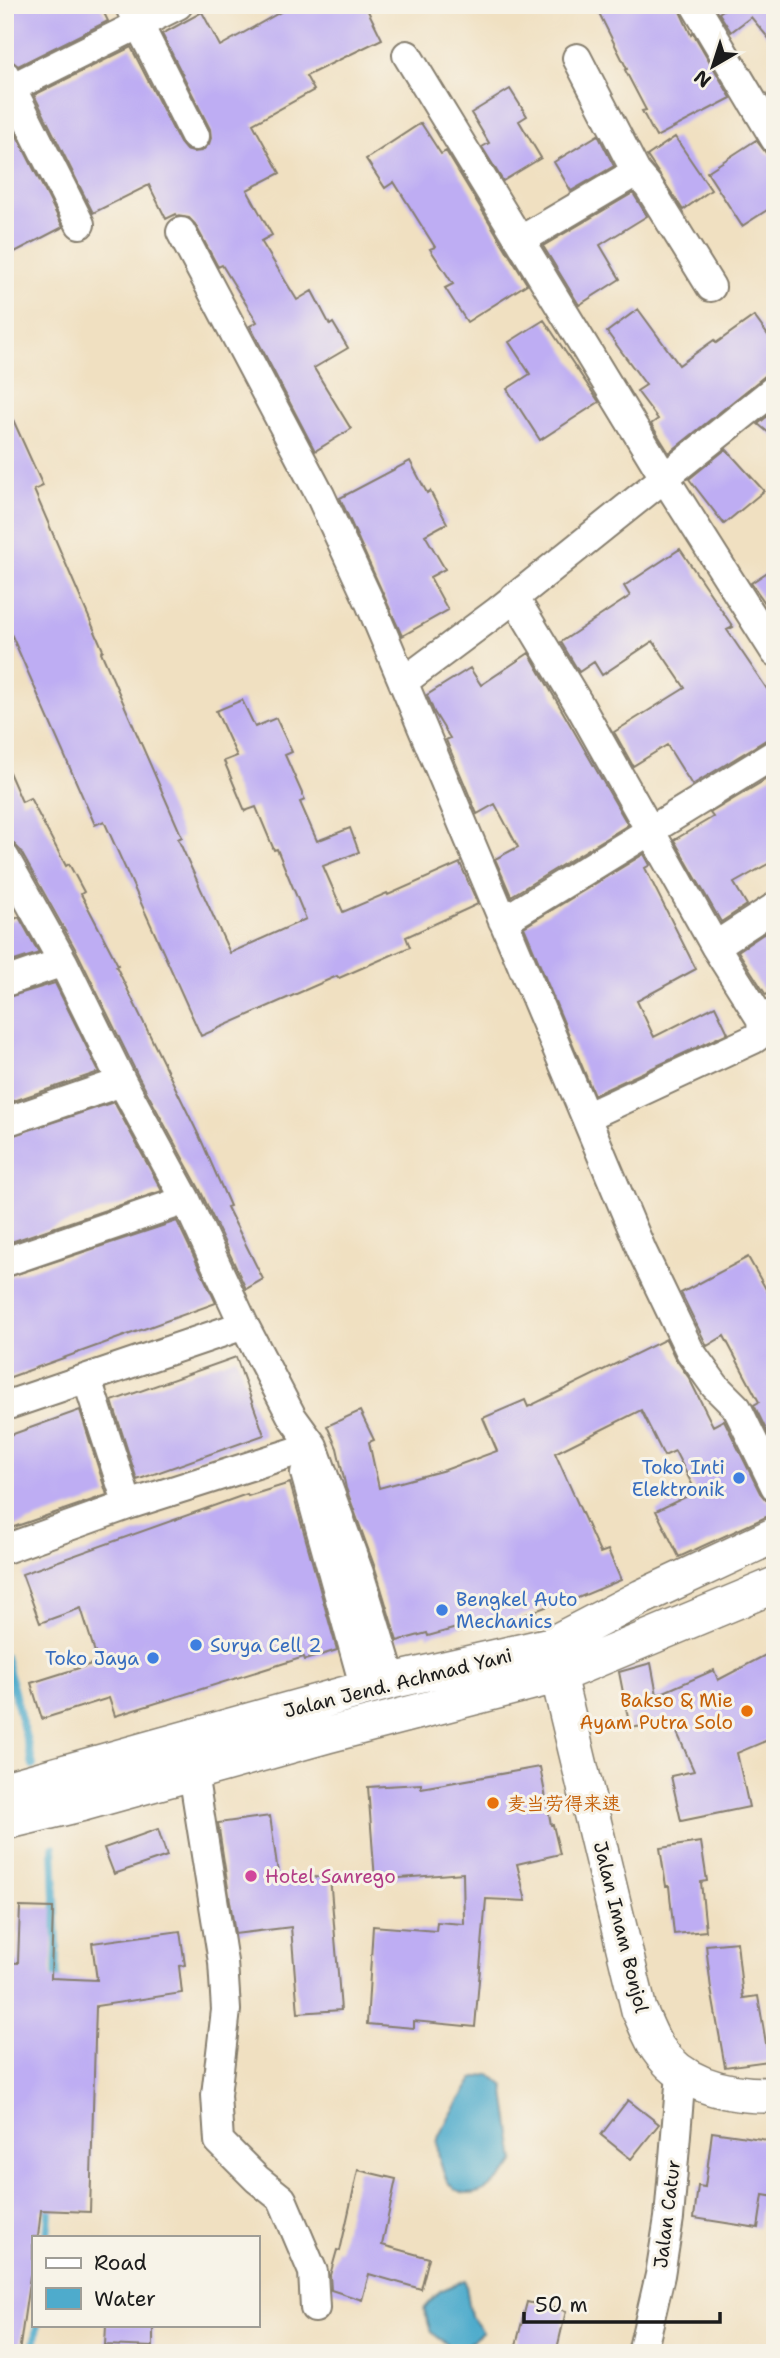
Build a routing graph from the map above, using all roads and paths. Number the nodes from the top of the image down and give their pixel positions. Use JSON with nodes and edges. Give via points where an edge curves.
{"nodes":[{"id":1,"x":178,"y":5,"type":"edge"},
{"id":2,"x":695,"y":5,"type":"edge"},
{"id":3,"x":133,"y":15,"type":"edge"},
{"id":4,"x":407,"y":55,"type":"dead end"},
{"id":5,"x":577,"y":58,"type":"dead end"},
{"id":6,"x":7,"y":84,"type":"edge"},
{"id":7,"x":195,"y":136,"type":"dead end"},
{"id":8,"x":775,"y":139,"type":"edge"},
{"id":9,"x":636,"y":172,"type":"junction"},
{"id":10,"x":80,"y":223,"type":"dead end"},
{"id":11,"x":181,"y":232,"type":"dead end"},
{"id":12,"x":521,"y":240,"type":"junction"},
{"id":13,"x":711,"y":288,"type":"dead end"},
{"id":14,"x":775,"y":389,"type":"edge"},
{"id":15,"x":664,"y":477,"type":"junction"},
{"id":16,"x":514,"y":597,"type":"junction"},
{"id":17,"x":775,"y":652,"type":"edge"},
{"id":18,"x":403,"y":682,"type":"junction"},
{"id":19,"x":775,"y":754,"type":"edge"},
{"id":20,"x":651,"y":831,"type":"junction"},
{"id":21,"x":5,"y":858,"type":"edge"},
{"id":22,"x":775,"y":907,"type":"edge"},
{"id":23,"x":503,"y":921,"type":"junction"},
{"id":24,"x":715,"y":946,"type":"junction"},
{"id":25,"x":63,"y":962,"type":"junction"},
{"id":26,"x":5,"y":982,"type":"edge"},
{"id":27,"x":122,"y":1082,"type":"junction"},
{"id":28,"x":586,"y":1117,"type":"junction"},
{"id":29,"x":5,"y":1122,"type":"edge"},
{"id":30,"x":186,"y":1200,"type":"junction"},
{"id":31,"x":5,"y":1262,"type":"edge"},
{"id":32,"x":244,"y":1325,"type":"junction"},
{"id":33,"x":87,"y":1379,"type":"junction"},
{"id":34,"x":5,"y":1406,"type":"edge"},
{"id":35,"x":306,"y":1448,"type":"junction"},
{"id":36,"x":775,"y":1486,"type":"edge"},
{"id":37,"x":128,"y":1505,"type":"junction"},
{"id":38,"x":775,"y":1535,"type":"edge"},
{"id":39,"x":5,"y":1549,"type":"edge"},
{"id":40,"x":775,"y":1585,"type":"edge"},
{"id":41,"x":561,"y":1657,"type":"junction"},
{"id":42,"x":379,"y":1685,"type":"junction"},
{"id":43,"x":193,"y":1773,"type":"junction"},
{"id":44,"x":45,"y":1778,"type":"junction"},
{"id":45,"x":5,"y":1789,"type":"edge"},
{"id":46,"x":57,"y":1810,"type":"junction"},
{"id":47,"x":5,"y":1822,"type":"edge"},
{"id":48,"x":670,"y":2062,"type":"junction"},
{"id":49,"x":775,"y":2095,"type":"edge"},
{"id":50,"x":315,"y":2308,"type":"dead end"},
{"id":51,"x":642,"y":2353,"type":"edge"}],
"edges":[{"from":1,"to":3,"type":"street"},
{"from":2,"to":8,"type":"street"},
{"from":3,"to":6,"type":"street"},
{"from":3,"to":7,"type":"street"},
{"from":4,"to":12,"type":"street"},
{"from":5,"to":9,"type":"street"},
{"from":6,"to":10,"type":"street"},
{"from":9,"to":12,"type":"street"},
{"from":9,"to":13,"type":"street"},
{"from":11,"to":18,"type":"street","via":[[320,495]]},
{"from":12,"to":15,"type":"street"},
{"from":14,"to":15,"type":"street"},
{"from":15,"to":16,"type":"street"},
{"from":15,"to":17,"type":"street"},
{"from":16,"to":18,"type":"street"},
{"from":16,"to":20,"type":"street"},
{"from":18,"to":23,"type":"street"},
{"from":19,"to":20,"type":"street"},
{"from":20,"to":23,"type":"street"},
{"from":20,"to":24,"type":"street"},
{"from":21,"to":25,"type":"street"},
{"from":22,"to":24,"type":"street"},
{"from":23,"to":28,"type":"street"},
{"from":24,"to":28,"type":"street","via":[[761,1019],[758,1036]]},
{"from":25,"to":26,"type":"street"},
{"from":25,"to":27,"type":"street"},
{"from":27,"to":29,"type":"street"},
{"from":27,"to":30,"type":"street"},
{"from":28,"to":36,"type":"street","via":[[690,1352],[737,1408]]},
{"from":30,"to":31,"type":"street"},
{"from":30,"to":32,"type":"street"},
{"from":32,"to":33,"type":"street"},
{"from":32,"to":35,"type":"street"},
{"from":33,"to":34,"type":"street"},
{"from":33,"to":37,"type":"street"},
{"from":35,"to":37,"type":"street"},
{"from":35,"to":42,"type":"street"},
{"from":37,"to":39,"type":"street"},
{"from":38,"to":41,"type":"street","name":"Jalan Jend. Achmad Yani","via":[[642,1597]]},
{"from":40,"to":41,"type":"street","name":"Jalan Jend. Achmad Yani"},
{"from":41,"to":42,"type":"street","name":"Jalan Jend. Achmad Yani"},
{"from":41,"to":43,"type":"street","name":"Jalan Jend. Achmad Yani"},
{"from":41,"to":48,"type":"street","via":[[588,1720]]},
{"from":42,"to":44,"type":"street","name":"Jalan Jend. Achmad Yani"},
{"from":43,"to":46,"type":"street","name":"Jalan Jend. Achmad Yani"},
{"from":43,"to":50,"type":"street","via":[[223,1962],[226,2010],[216,2095],[219,2141],[282,2199],[313,2272]]},
{"from":44,"to":45,"type":"street","name":"Jalan Jend. Achmad Yani"},
{"from":44,"to":46,"type":"street"},
{"from":46,"to":47,"type":"street","name":"Jalan Jend. Achmad Yani"},
{"from":48,"to":49,"type":"street","via":[[729,2093]]},
{"from":48,"to":51,"type":"street","name":"Jalan Catur","via":[[668,2218]]}]}
